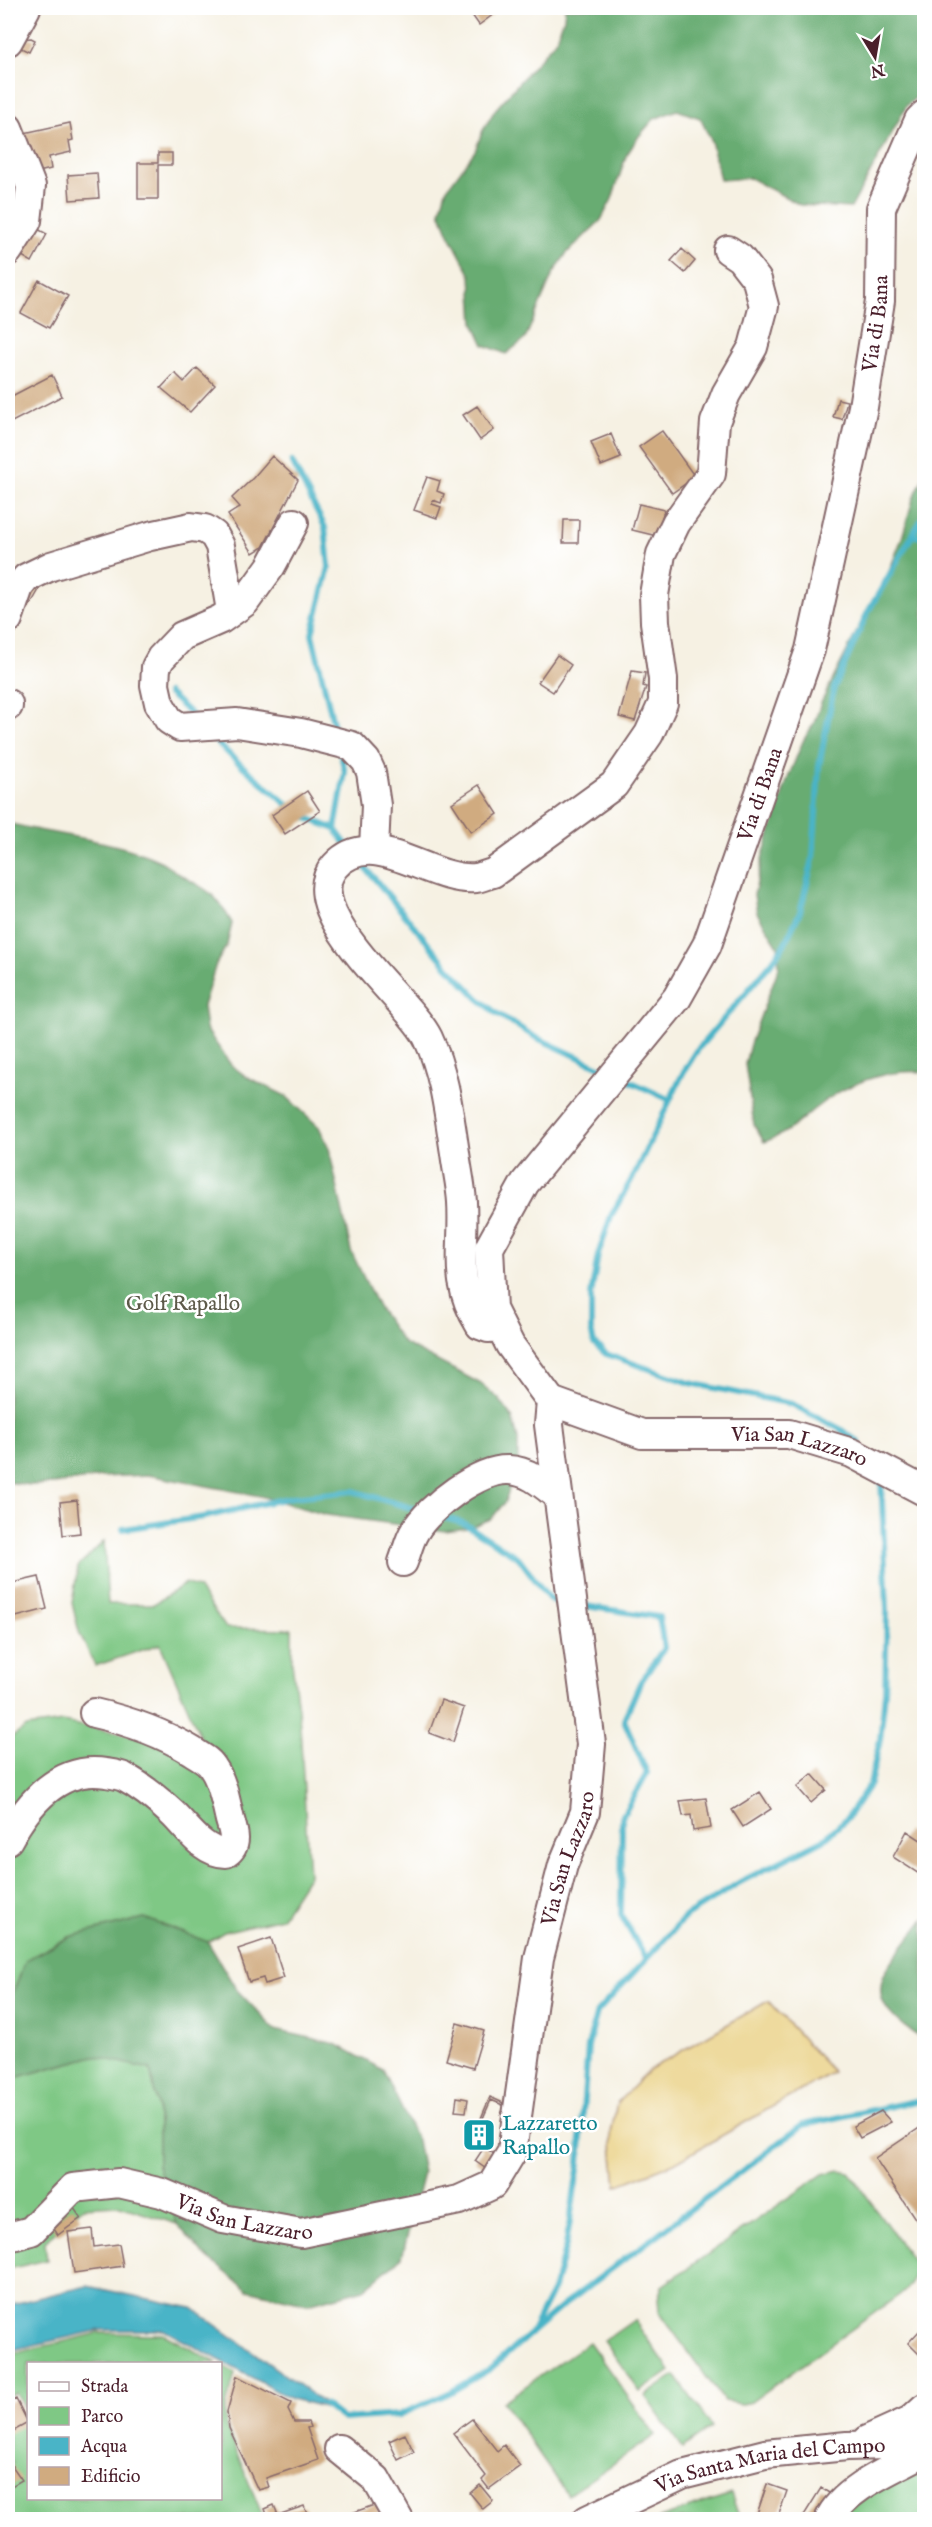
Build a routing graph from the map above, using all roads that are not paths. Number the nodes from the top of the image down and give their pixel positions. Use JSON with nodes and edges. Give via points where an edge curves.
{"nodes":[{"id":1,"x":26,"y":8,"type":"edge"},
{"id":2,"x":8,"y":41,"type":"edge"},
{"id":3,"x":924,"y":116,"type":"edge"},
{"id":4,"x":8,"y":128,"type":"edge"},
{"id":5,"x":728,"y":250,"type":"dead end"},
{"id":6,"x":8,"y":251,"type":"edge"},
{"id":7,"x":294,"y":523,"type":"dead end"},
{"id":8,"x":231,"y":611,"type":"junction"},
{"id":9,"x":8,"y":619,"type":"edge"},
{"id":10,"x":374,"y":849,"type":"junction"},
{"id":11,"x":500,"y":1327,"type":"junction"},
{"id":12,"x":551,"y":1401,"type":"junction"},
{"id":13,"x":924,"y":1491,"type":"edge"},
{"id":14,"x":558,"y":1496,"type":"junction"},
{"id":15,"x":403,"y":1562,"type":"dead end"},
{"id":16,"x":94,"y":1713,"type":"dead end"},
{"id":17,"x":8,"y":1840,"type":"edge"},
{"id":18,"x":8,"y":2237,"type":"edge"},
{"id":19,"x":924,"y":2408,"type":"edge"},
{"id":20,"x":920,"y":2443,"type":"edge"},
{"id":21,"x":847,"y":2446,"type":"junction"},
{"id":22,"x":339,"y":2449,"type":"dead end"},
{"id":23,"x":399,"y":2520,"type":"edge"},
{"id":24,"x":587,"y":2520,"type":"edge"},
{"id":25,"x":829,"y":2520,"type":"edge"}],
"edges":[{"from":1,"to":2,"type":"street"},
{"from":3,"to":11,"type":"street","name":"Via di Bana","via":[[881,208],[880,302],[863,407],[810,650],[707,945],[677,998],[525,1183],[489,1248],[492,1309]]},
{"from":4,"to":6,"type":"street","via":[[31,186],[27,221]]},
{"from":5,"to":10,"type":"street","via":[[740,258],[757,280],[764,306],[753,347],[715,422],[711,474],[676,523],[662,554],[654,595],[663,703],[649,734],[614,785],[494,873],[476,878],[457,876]]},
{"from":7,"to":8,"type":"street","via":[[271,566],[245,602]]},
{"from":8,"to":9,"type":"street","via":[[220,546],[205,529],[190,527],[51,566],[19,586]]},
{"from":8,"to":10,"type":"street","via":[[182,636],[161,658],[155,684],[165,715],[180,727],[237,723],[302,733],[352,747],[371,772],[376,805]]},
{"from":10,"to":11,"type":"street","via":[[354,853],[336,864],[326,878],[326,894],[343,934],[428,1037],[448,1104],[462,1201],[462,1282],[466,1300],[480,1325]]},
{"from":11,"to":12,"type":"street","name":"Via di Bana"},
{"from":12,"to":13,"type":"street","name":"Via San Lazzaro","via":[[642,1434],[789,1434],[852,1453]]},
{"from":12,"to":14,"type":"street","name":"Via San Lazzaro","via":[[549,1425]]},
{"from":14,"to":15,"type":"street","via":[[537,1478],[509,1470],[484,1474],[449,1495],[415,1530]]},
{"from":14,"to":18,"type":"street","name":"Via San Lazzaro","via":[[591,1744],[585,1812],[563,1865],[539,1958],[512,2152],[492,2185],[459,2200],[301,2233],[224,2219],[162,2193],[119,2183],[74,2188],[31,2231]]},
{"from":16,"to":17,"type":"street","via":[[170,1737],[204,1759],[213,1768],[232,1828],[232,1849],[226,1853],[211,1850],[123,1776],[99,1772],[72,1774],[54,1784],[35,1800]]},
{"from":19,"to":21,"type":"street","via":[[911,2420]]},
{"from":20,"to":21,"type":"street","name":"Via Santa Maria del Campo"},
{"from":20,"to":25,"type":"street","via":[[854,2491]]},
{"from":21,"to":24,"type":"street","name":"Via Santa Maria del Campo","via":[[765,2454],[682,2475]]},
{"from":22,"to":23,"type":"street","via":[[376,2479]]}]}
